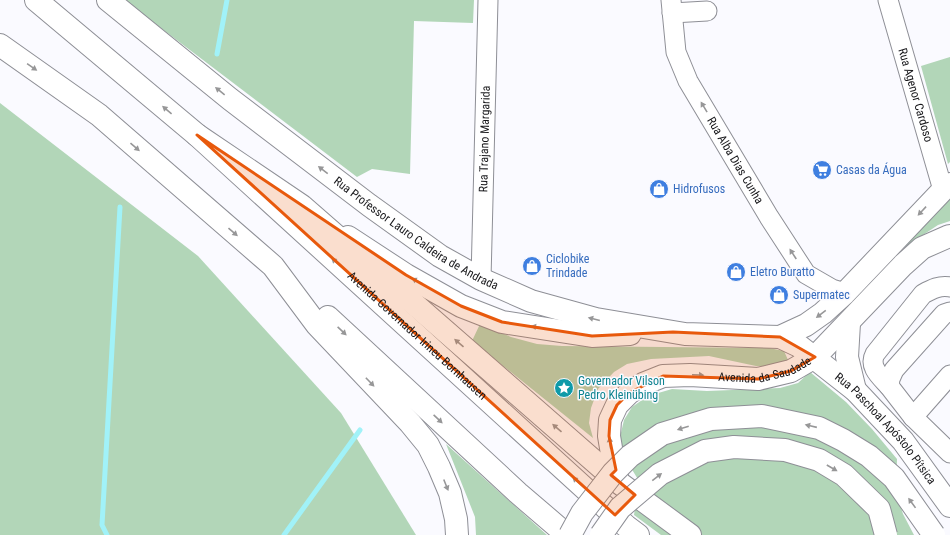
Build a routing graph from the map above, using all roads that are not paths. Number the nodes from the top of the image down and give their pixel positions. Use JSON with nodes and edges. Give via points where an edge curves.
{"nodes":[{"id":1,"x":108,"y":0,"type":"edge"},
{"id":2,"x":488,"y":0,"type":"edge"},
{"id":3,"x":888,"y":0,"type":"edge"},
{"id":4,"x":37,"y":2,"type":"edge"},
{"id":5,"x":671,"y":7,"type":"edge"},
{"id":6,"x":707,"y":11,"type":"dead end"},
{"id":7,"x":0,"y":45,"type":"edge"},
{"id":8,"x":197,"y":134,"type":"junction"},
{"id":9,"x":946,"y":187,"type":"edge"},
{"id":10,"x":302,"y":206,"type":"junction"},
{"id":11,"x":950,"y":236,"type":"edge"},
{"id":12,"x":273,"y":266,"type":"junction"},
{"id":13,"x":481,"y":279,"type":"junction"},
{"id":14,"x":950,"y":287,"type":"edge"},
{"id":15,"x":845,"y":293,"type":"junction"},
{"id":16,"x":950,"y":312,"type":"edge"},
{"id":17,"x":849,"y":323,"type":"junction"},
{"id":18,"x":673,"y":332,"type":"junction"},
{"id":19,"x":780,"y":337,"type":"junction"},
{"id":20,"x":816,"y":357,"type":"junction"},
{"id":21,"x":950,"y":375,"type":"edge"},
{"id":22,"x":890,"y":386,"type":"junction"},
{"id":23,"x":856,"y":390,"type":"junction"},
{"id":24,"x":913,"y":417,"type":"junction"},
{"id":25,"x":949,"y":451,"type":"edge"},
{"id":26,"x":618,"y":482,"type":"junction"},
{"id":27,"x":950,"y":506,"type":"edge"},
{"id":28,"x":457,"y":535,"type":"edge"},
{"id":29,"x":568,"y":535,"type":"edge"},
{"id":30,"x":601,"y":535,"type":"edge"},
{"id":31,"x":638,"y":535,"type":"edge"},
{"id":32,"x":690,"y":535,"type":"edge"},
{"id":33,"x":886,"y":535,"type":"edge"},
{"id":34,"x":934,"y":535,"type":"edge"}],
"edges":[{"from":13,"to":1,"type":"main road","name":"Rua Professor Lauro Caldeira de Andrada","one_way":true,"via":[[440,256],[369,205],[230,99]]},
{"from":2,"to":13,"type":"street","name":"Rua Trajano Margarida"},
{"from":3,"to":9,"type":"street","name":"Rua Agenor Cardoso"},
{"from":8,"to":4,"type":"main road","one_way":true},
{"from":5,"to":6,"type":"street"},
{"from":15,"to":5,"type":"street","name":"Rua Alba Dias Cunha","one_way":true,"via":[[806,274],[769,217],[688,81],[676,52]]},
{"from":7,"to":12,"type":"main road","one_way":true,"via":[[99,115]]},
{"from":8,"to":10,"type":"main road"},
{"from":31,"to":8,"type":"main road","name":"Avenida Governador Irineu Bornhausen","one_way":true},
{"from":9,"to":15,"type":"main road","one_way":true,"via":[[894,231]]},
{"from":18,"to":10,"type":"main road","one_way":true,"via":[[592,336],[502,322],[461,306],[406,275]]},
{"from":26,"to":10,"type":"main road","one_way":true},
{"from":11,"to":17,"type":"main road","name":"Avenida da Saudade","via":[[922,248],[903,264]]},
{"from":12,"to":28,"type":"main road","one_way":true,"via":[[317,325],[428,445],[450,493]]},
{"from":12,"to":29,"type":"main road","one_way":true,"via":[[518,493]]},
{"from":18,"to":13,"type":"main road","name":"Rua Professor Lauro Caldeira de Andrada","one_way":true,"via":[[596,320],[531,301]]},
{"from":14,"to":22,"type":"street","via":[[942,286],[923,294],[875,354],[874,369]]},
{"from":15,"to":19,"type":"main road","one_way":true,"via":[[812,321]]},
{"from":16,"to":22,"type":"street","via":[[944,314],[894,370]]},
{"from":17,"to":20,"type":"main road","name":"Avenida da Saudade"},
{"from":17,"to":23,"type":"main road","via":[[847,357]]},
{"from":18,"to":19,"type":"main road","name":"Rua Professor Lauro Caldeira de Andrada"},
{"from":19,"to":20,"type":"main road","name":"Rua Paschoal Apóstolo Pítsica"},
{"from":20,"to":23,"type":"main road","name":"Rua Paschoal Apóstolo Pítsica"},
{"from":26,"to":20,"type":"main road","name":"Avenida da Saudade","one_way":true,"via":[[610,442],[610,420],[617,405],[628,393],[662,376],[758,379],[791,371]]},
{"from":21,"to":24,"type":"street"},
{"from":22,"to":24,"type":"street"},
{"from":23,"to":27,"type":"main road","name":"Rua Paschoal Apóstolo Pítsica","via":[[903,441]]},
{"from":24,"to":25,"type":"street"},
{"from":26,"to":32,"type":"main road"},
{"from":34,"to":29,"type":"main road","one_way":true,"bridge":true,"via":[[894,478],[869,456],[818,428],[762,416],[711,419],[662,434],[630,456],[613,473]]},
{"from":30,"to":33,"type":"main road","one_way":true,"bridge":true,"via":[[620,508],[660,474],[705,451],[734,447],[785,450],[819,460],[844,475],[879,510]]}]}
